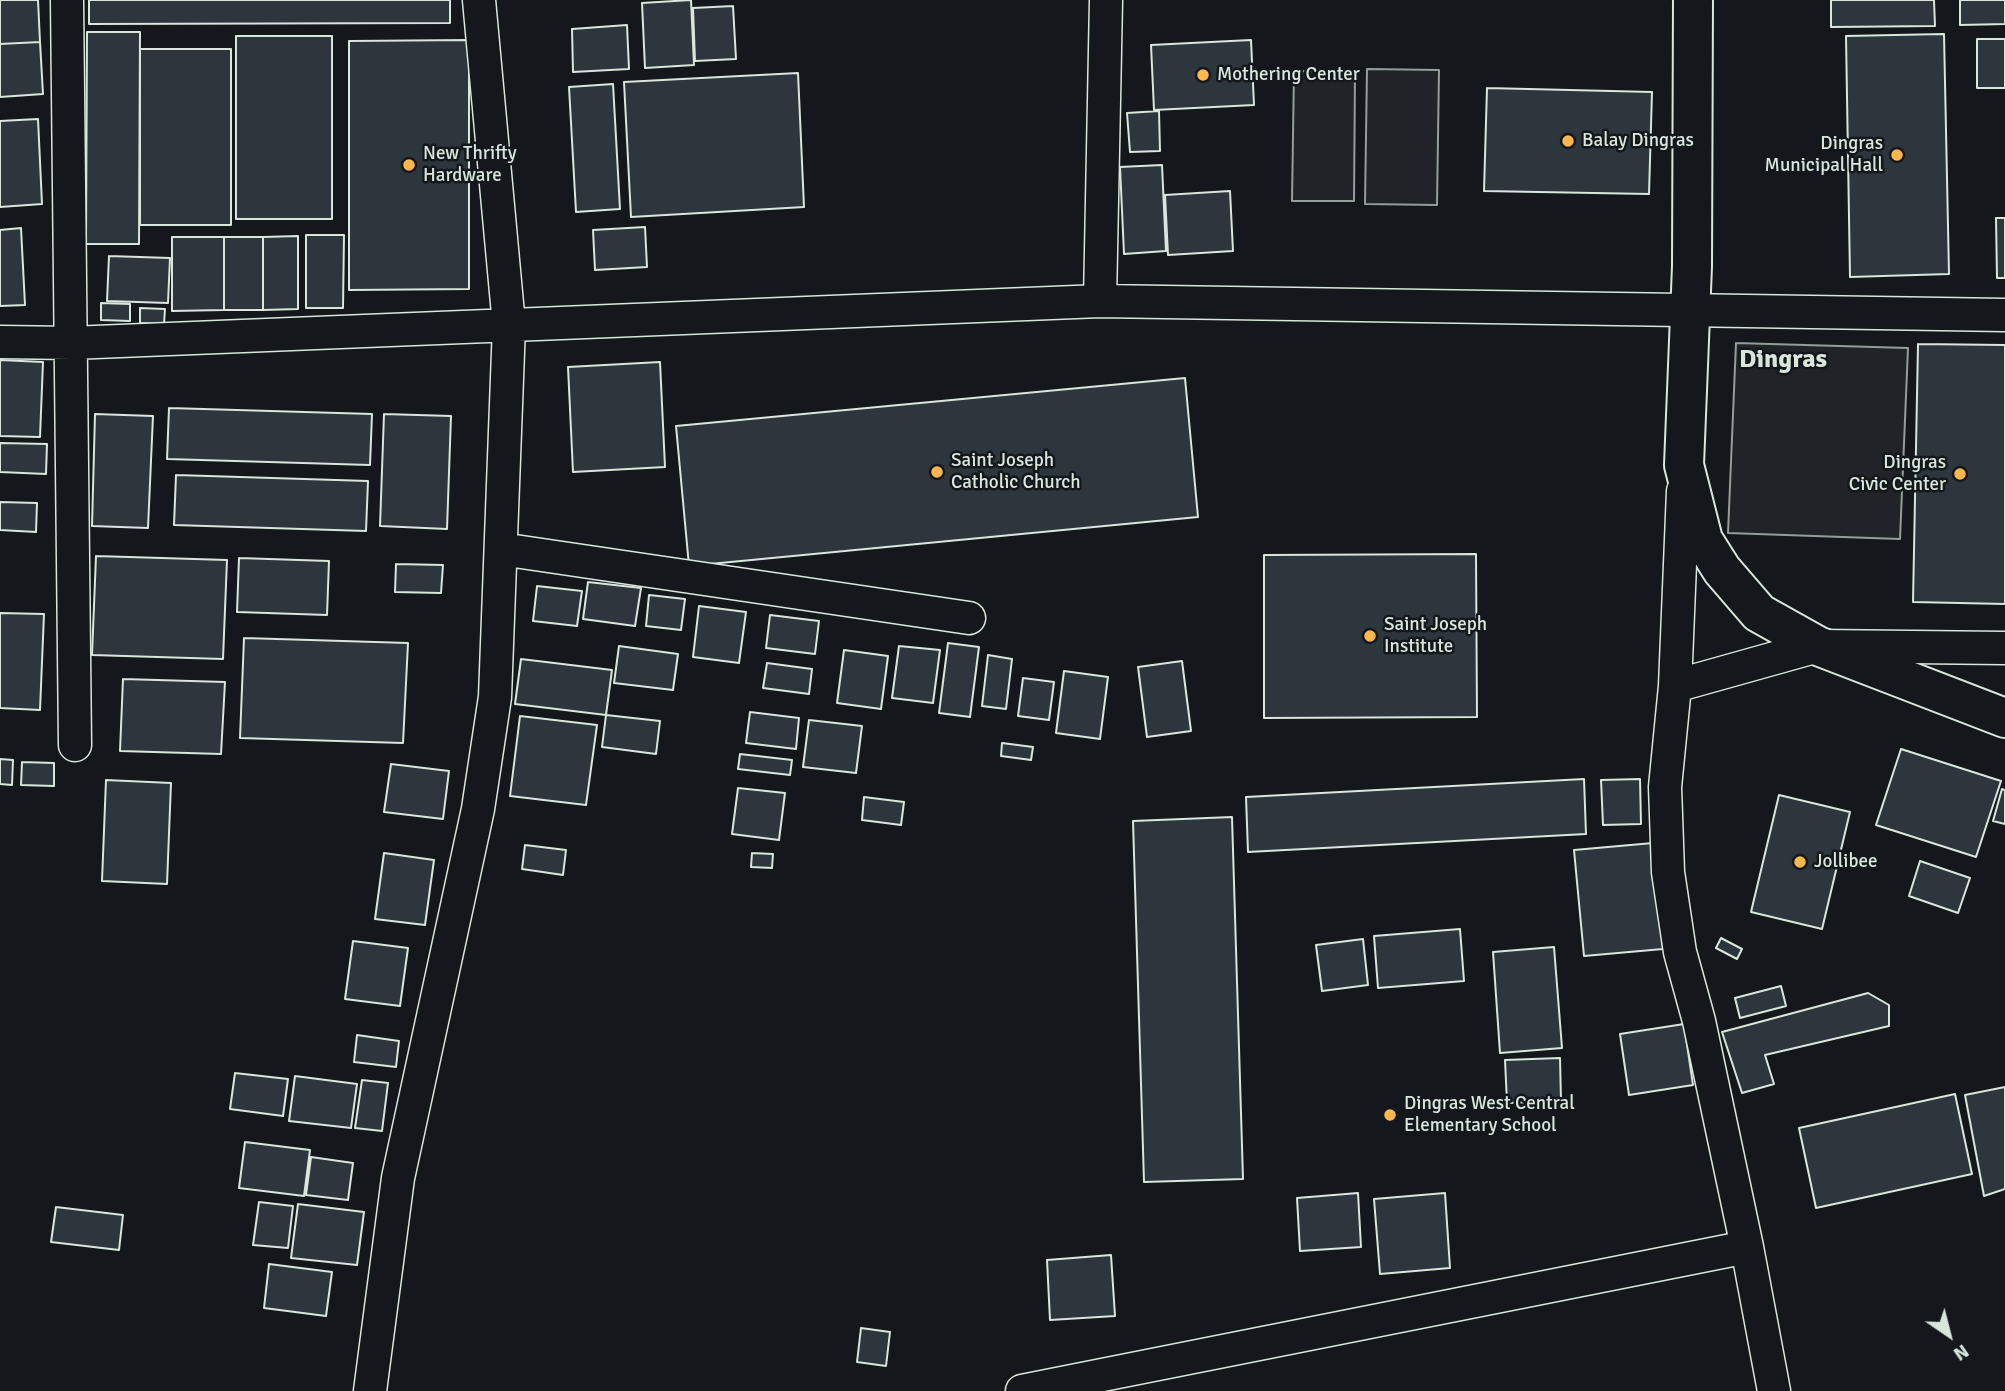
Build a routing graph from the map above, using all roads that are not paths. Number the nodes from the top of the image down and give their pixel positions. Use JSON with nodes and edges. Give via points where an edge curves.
{"nodes":[{"id":1,"x":67,"y":0,"type":"edge"},
{"id":2,"x":479,"y":0,"type":"edge"},
{"id":3,"x":1106,"y":0,"type":"edge"},
{"id":4,"x":1693,"y":0,"type":"edge"},
{"id":5,"x":1100,"y":301,"type":"junction"},
{"id":6,"x":1689,"y":311,"type":"junction"},
{"id":7,"x":2005,"y":315,"type":"edge"},
{"id":8,"x":509,"y":325,"type":"junction"},
{"id":9,"x":0,"y":342,"type":"edge"},
{"id":10,"x":71,"y":342,"type":"junction"},
{"id":11,"x":1684,"y":465,"type":"junction"},
{"id":12,"x":501,"y":549,"type":"junction"},
{"id":13,"x":969,"y":618,"type":"dead end"},
{"id":14,"x":1818,"y":646,"type":"junction"},
{"id":15,"x":2005,"y":648,"type":"edge"},
{"id":16,"x":1675,"y":686,"type":"junction"},
{"id":17,"x":2005,"y":718,"type":"edge"},
{"id":18,"x":75,"y":745,"type":"dead end"},
{"id":19,"x":1747,"y":1247,"type":"junction"},
{"id":20,"x":370,"y":1391,"type":"edge"},
{"id":21,"x":1022,"y":1391,"type":"edge"},
{"id":22,"x":1774,"y":1391,"type":"edge"}],
"edges":[{"from":1,"to":10,"type":"street"},
{"from":2,"to":8,"type":"street"},
{"from":3,"to":5,"type":"street"},
{"from":4,"to":6,"type":"main road"},
{"from":5,"to":6,"type":"street"},
{"from":5,"to":8,"type":"street"},
{"from":6,"to":7,"type":"street"},
{"from":6,"to":11,"type":"main road"},
{"from":8,"to":10,"type":"street"},
{"from":8,"to":12,"type":"street"},
{"from":9,"to":10,"type":"street"},
{"from":10,"to":18,"type":"street"},
{"from":11,"to":14,"type":"main road","via":[[1703,540],[1722,570],[1759,613]]},
{"from":11,"to":16,"type":"street"},
{"from":12,"to":13,"type":"street"},
{"from":12,"to":20,"type":"street","via":[[495,697],[478,810],[398,1178]]},
{"from":14,"to":15,"type":"street"},
{"from":14,"to":16,"type":"street"},
{"from":14,"to":17,"type":"main road"},
{"from":16,"to":19,"type":"street","via":[[1665,787],[1668,872],[1680,952]]},
{"from":19,"to":21,"type":"street"},
{"from":19,"to":22,"type":"street"}]}
